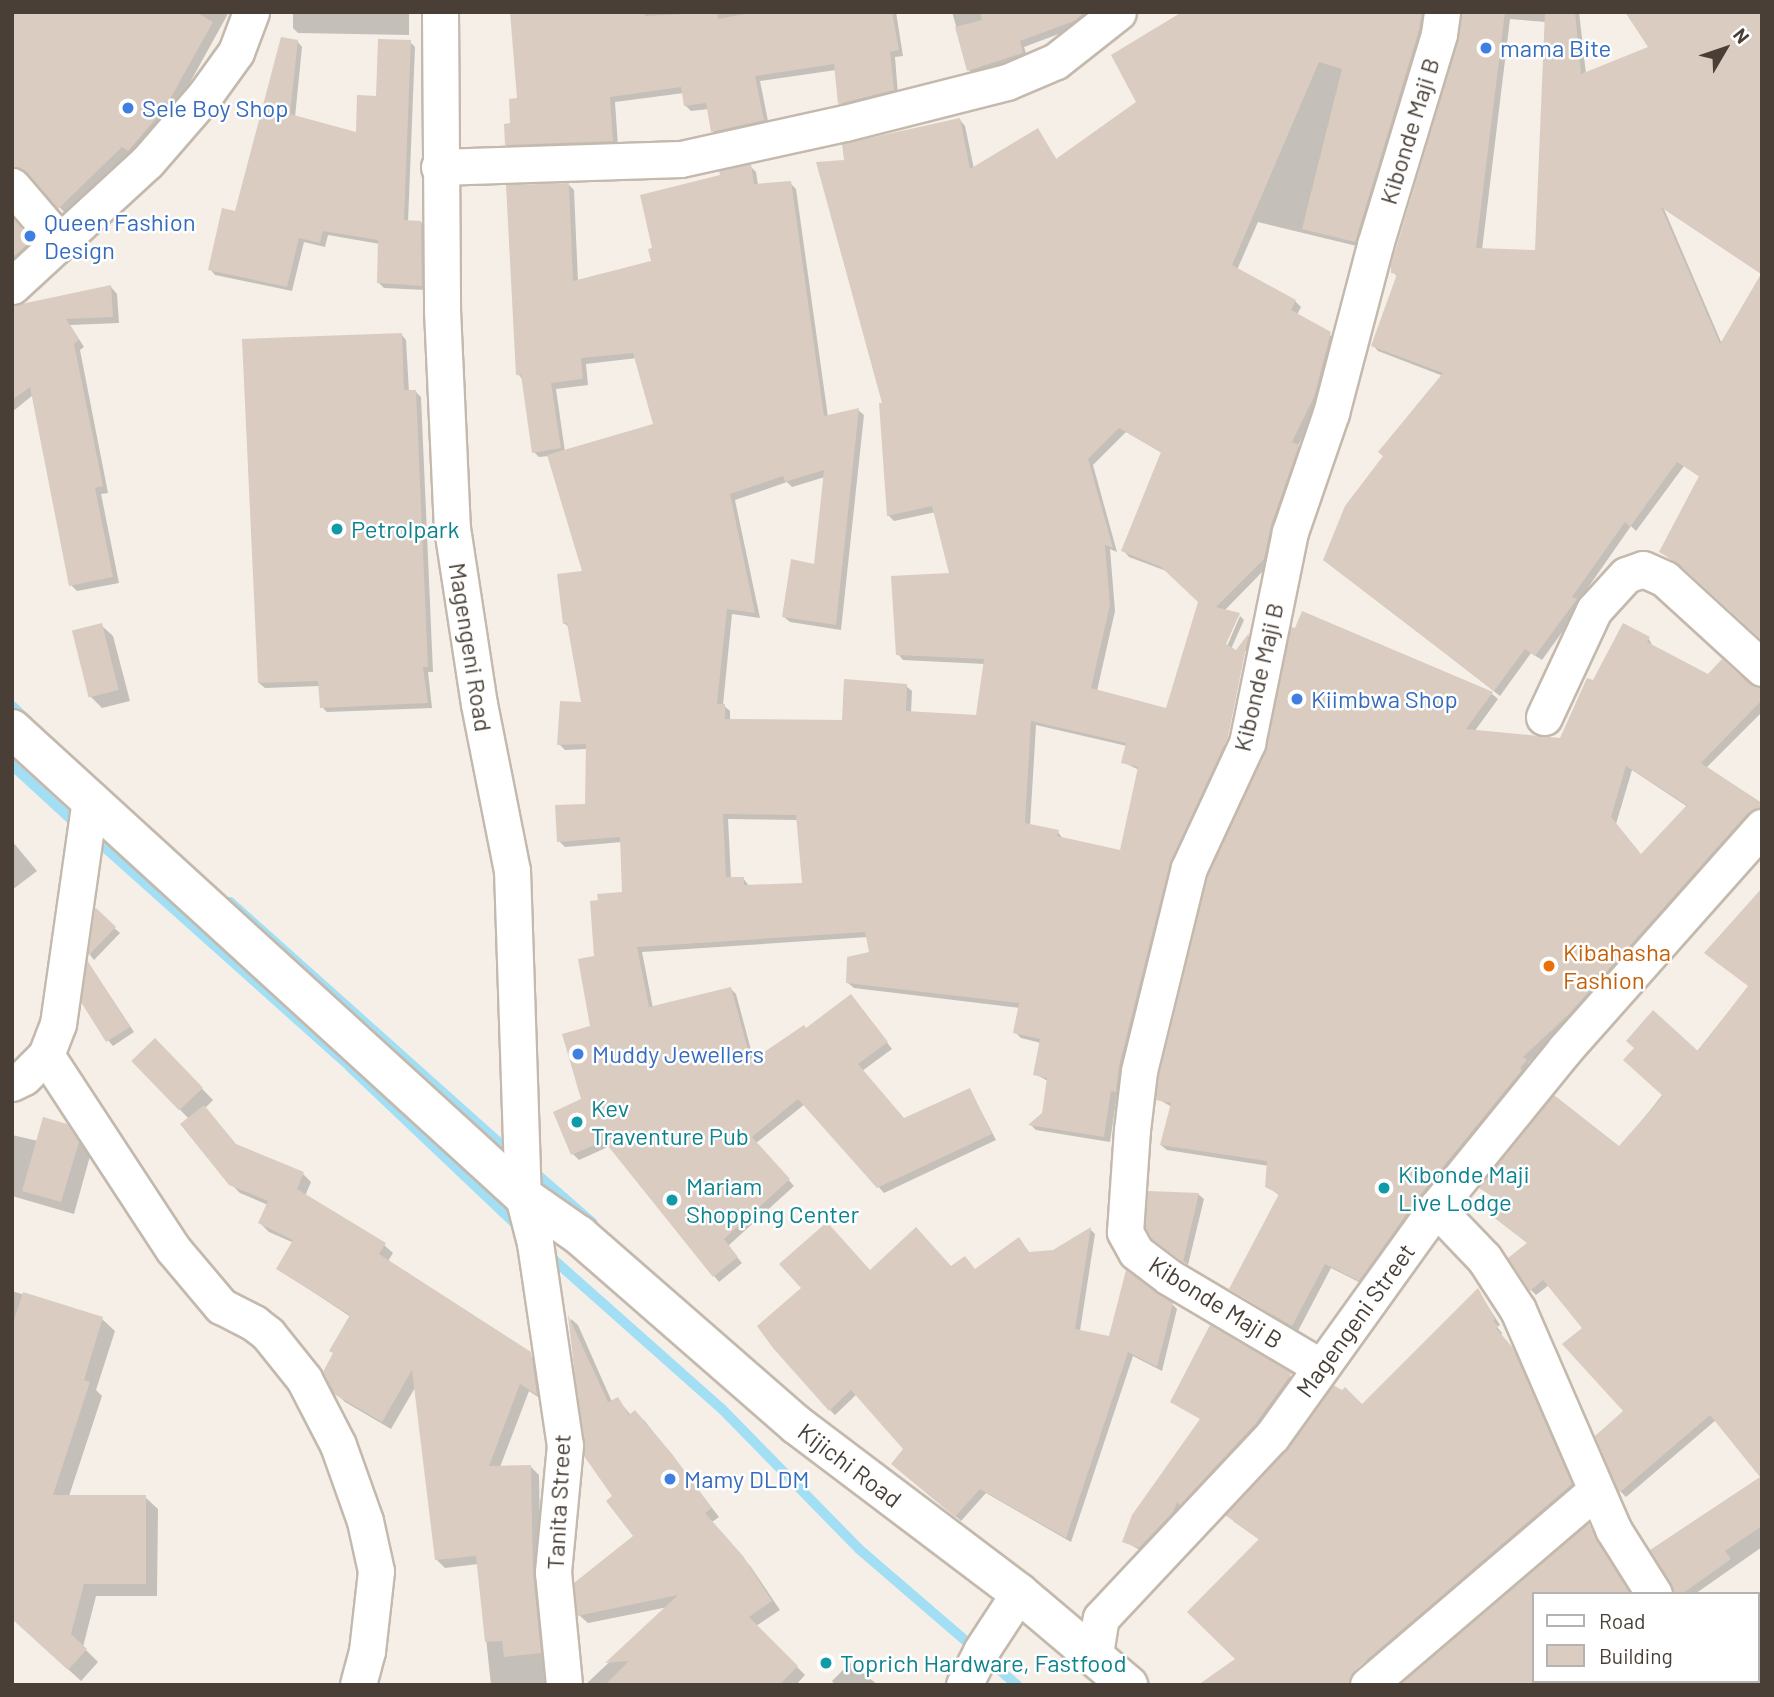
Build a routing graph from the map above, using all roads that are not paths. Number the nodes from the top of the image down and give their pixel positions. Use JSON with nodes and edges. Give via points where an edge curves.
{"nodes":[{"id":1,"x":251,"y":12,"type":"edge"},
{"id":2,"x":440,"y":12,"type":"edge"},
{"id":3,"x":1118,"y":12,"type":"edge"},
{"id":4,"x":1442,"y":12,"type":"edge"},
{"id":5,"x":439,"y":167,"type":"junction"},
{"id":6,"x":12,"y":186,"type":"edge"},
{"id":7,"x":60,"y":242,"type":"junction"},
{"id":8,"x":12,"y":286,"type":"edge"},
{"id":9,"x":1762,"y":668,"type":"edge"},
{"id":10,"x":1544,"y":717,"type":"dead end"},
{"id":11,"x":12,"y":729,"type":"edge"},
{"id":12,"x":90,"y":798,"type":"junction"},
{"id":13,"x":1762,"y":827,"type":"edge"},
{"id":14,"x":46,"y":1055,"type":"junction"},
{"id":15,"x":12,"y":1083,"type":"edge"},
{"id":16,"x":523,"y":1195,"type":"junction"},
{"id":17,"x":1436,"y":1208,"type":"junction"},
{"id":18,"x":1321,"y":1367,"type":"junction"},
{"id":19,"x":1595,"y":1491,"type":"junction"},
{"id":20,"x":1653,"y":1592,"type":"edge"},
{"id":21,"x":1019,"y":1593,"type":"junction"},
{"id":22,"x":1095,"y":1654,"type":"junction"},
{"id":23,"x":358,"y":1685,"type":"edge"},
{"id":24,"x":564,"y":1685,"type":"edge"},
{"id":25,"x":964,"y":1685,"type":"edge"},
{"id":26,"x":1128,"y":1685,"type":"edge"},
{"id":27,"x":1368,"y":1685,"type":"edge"}],
"edges":[{"from":1,"to":7,"type":"street","via":[[236,52],[205,95],[147,162]]},
{"from":2,"to":5,"type":"street","name":"Magengeni Road"},
{"from":3,"to":5,"type":"street","via":[[1056,61],[1007,82],[831,126],[681,159]]},
{"from":4,"to":18,"type":"street","name":"Kibonde Maji B","via":[[1331,413],[1290,532],[1247,743],[1189,869],[1139,1071],[1132,1130],[1125,1232],[1136,1252],[1169,1277]]},
{"from":5,"to":16,"type":"street","name":"Magengeni Road","via":[[452,528],[479,704],[512,870]]},
{"from":6,"to":7,"type":"street"},
{"from":7,"to":8,"type":"street"},
{"from":9,"to":10,"type":"street","via":[[1665,579],[1643,569],[1626,575],[1594,610]]},
{"from":11,"to":12,"type":"street","name":"Kijichi Road"},
{"from":12,"to":14,"type":"street","via":[[58,1024]]},
{"from":12,"to":16,"type":"street","name":"Kijichi Road"},
{"from":13,"to":17,"type":"street","name":"Magengeni Street","via":[[1565,1049]]},
{"from":14,"to":15,"type":"street"},
{"from":14,"to":23,"type":"street","via":[[173,1249],[221,1306],[268,1334],[304,1379],[338,1445],[365,1521],[376,1571],[367,1651]]},
{"from":16,"to":21,"type":"street","name":"Kijichi Road","via":[[579,1235],[797,1425]]},
{"from":16,"to":24,"type":"street","name":"Tanita Street","via":[[535,1243],[565,1446],[553,1572]]},
{"from":17,"to":18,"type":"street","name":"Magengeni Street"},
{"from":17,"to":19,"type":"street","via":[[1484,1258],[1518,1310]]},
{"from":18,"to":22,"type":"street","name":"Magengeni Street","via":[[1272,1436],[1101,1618]]},
{"from":19,"to":20,"type":"street","via":[[1612,1529]]},
{"from":19,"to":27,"type":"street"},
{"from":21,"to":22,"type":"street","name":"Kijichi Road"},
{"from":21,"to":25,"type":"street"},
{"from":22,"to":26,"type":"street","name":"Kijichi Road"}]}
